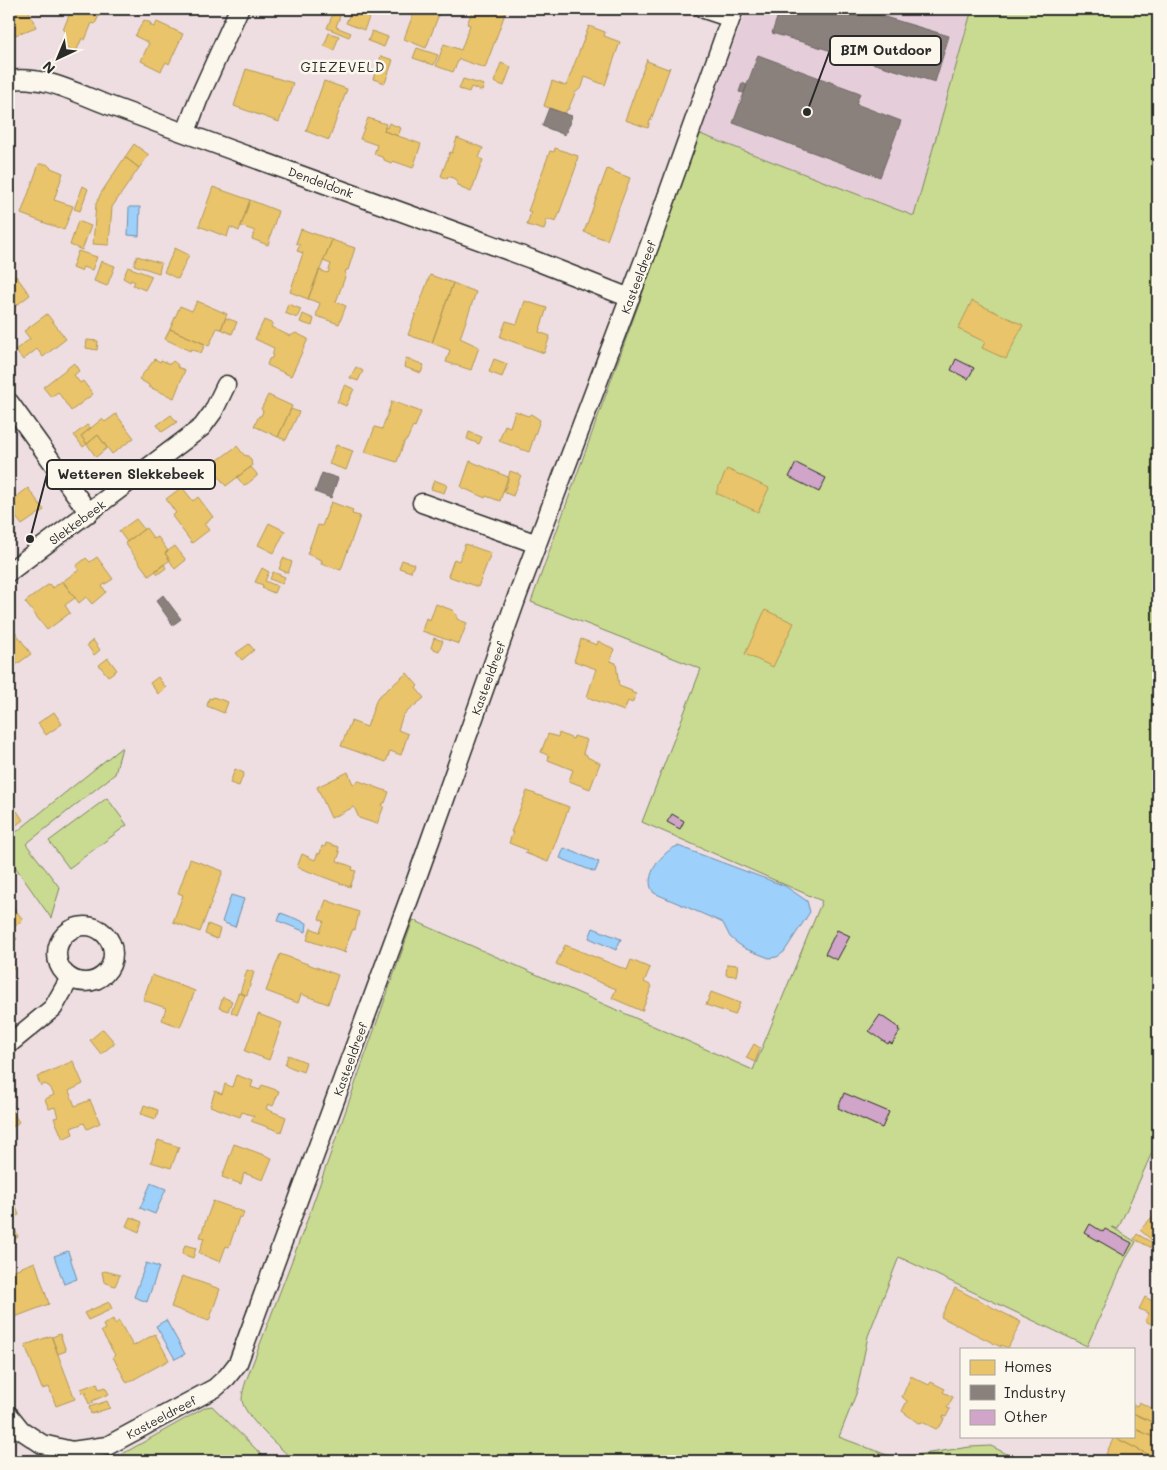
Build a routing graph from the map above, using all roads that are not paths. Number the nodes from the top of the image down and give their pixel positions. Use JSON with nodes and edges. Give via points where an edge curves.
{"nodes":[{"id":1,"x":239,"y":9,"type":"edge"},
{"id":2,"x":704,"y":9,"type":"edge"},
{"id":3,"x":732,"y":14,"type":"edge"},
{"id":4,"x":9,"y":80,"type":"edge"},
{"id":5,"x":186,"y":132,"type":"junction"},
{"id":6,"x":630,"y":298,"type":"junction"},
{"id":7,"x":226,"y":385,"type":"dead end"},
{"id":8,"x":9,"y":402,"type":"edge"},
{"id":9,"x":422,"y":503,"type":"dead end"},
{"id":10,"x":89,"y":513,"type":"junction"},
{"id":11,"x":536,"y":544,"type":"junction"},
{"id":12,"x":9,"y":572,"type":"edge"},
{"id":13,"x":70,"y":978,"type":"dead end"},
{"id":14,"x":9,"y":1044,"type":"edge"},
{"id":15,"x":9,"y":1415,"type":"edge"}],
"edges":[{"from":1,"to":5,"type":"street"},
{"from":2,"to":3,"type":"street"},
{"from":3,"to":6,"type":"street","name":"Kasteeldreef"},
{"from":4,"to":5,"type":"street","name":"Dendeldonk","via":[[36,80],[57,85]]},
{"from":5,"to":6,"type":"street","name":"Dendeldonk"},
{"from":6,"to":11,"type":"street","name":"Kasteeldreef"},
{"from":7,"to":10,"type":"street","name":"Slekkebeek","via":[[202,427]]},
{"from":8,"to":10,"type":"street"},
{"from":9,"to":11,"type":"street"},
{"from":10,"to":12,"type":"street","name":"Slekkebeek"},
{"from":11,"to":15,"type":"street","name":"Kasteeldreef","via":[[238,1363],[215,1388],[107,1446],[72,1451],[42,1444],[20,1430]]},
{"from":13,"to":14,"type":"street","via":[[53,1008]]}]}
